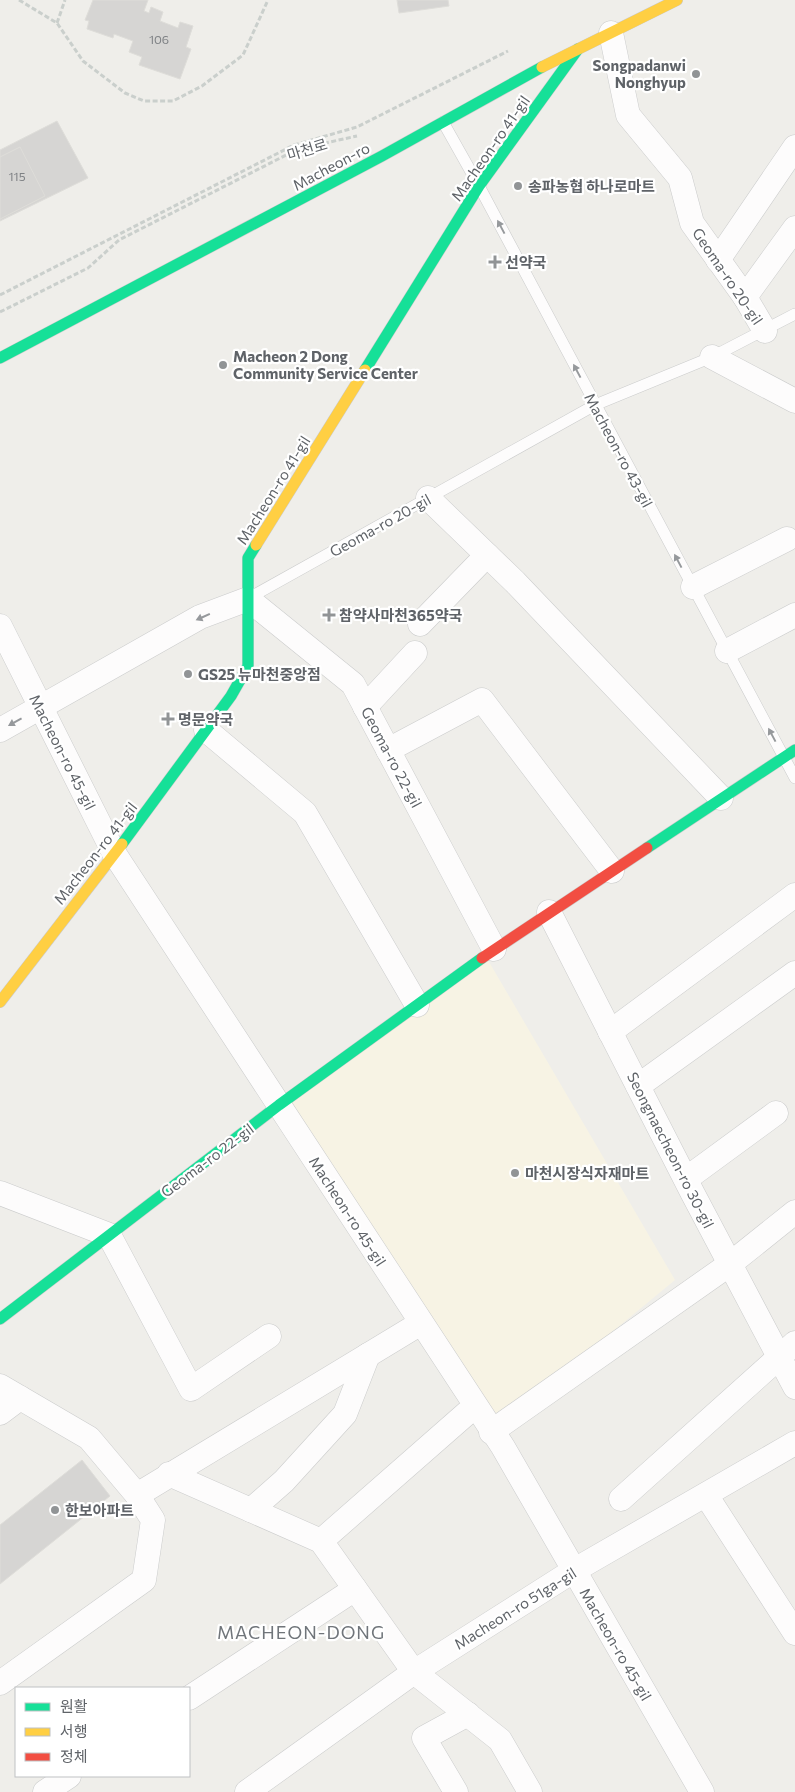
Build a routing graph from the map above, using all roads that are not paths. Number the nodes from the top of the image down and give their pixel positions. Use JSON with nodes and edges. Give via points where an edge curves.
{"nodes":[{"id":1,"x":677,"y":0,"type":"edge"},
{"id":2,"x":611,"y":33,"type":"junction"},
{"id":3,"x":578,"y":49,"type":"junction"},
{"id":4,"x":443,"y":122,"type":"junction"},
{"id":5,"x":795,"y":147,"type":"edge"},
{"id":6,"x":479,"y":186,"type":"junction"},
{"id":7,"x":795,"y":228,"type":"edge"},
{"id":8,"x":718,"y":260,"type":"junction"},
{"id":9,"x":746,"y":297,"type":"junction"},
{"id":10,"x":795,"y":314,"type":"edge"},
{"id":11,"x":764,"y":331,"type":"junction"},
{"id":12,"x":712,"y":357,"type":"junction"},
{"id":13,"x":0,"y":358,"type":"edge"},
{"id":14,"x":795,"y":402,"type":"edge"},
{"id":15,"x":595,"y":406,"type":"junction"},
{"id":16,"x":428,"y":498,"type":"junction"},
{"id":17,"x":787,"y":539,"type":"dead end"},
{"id":18,"x":487,"y":555,"type":"junction"},
{"id":19,"x":693,"y":587,"type":"junction"},
{"id":20,"x":248,"y":599,"type":"junction"},
{"id":21,"x":795,"y":615,"type":"edge"},
{"id":22,"x":420,"y":624,"type":"dead end"},
{"id":23,"x":0,"y":626,"type":"edge"},
{"id":24,"x":727,"y":651,"type":"junction"},
{"id":25,"x":415,"y":652,"type":"dead end"},
{"id":26,"x":41,"y":708,"type":"junction"},
{"id":27,"x":365,"y":708,"type":"junction"},
{"id":28,"x":0,"y":730,"type":"edge"},
{"id":29,"x":206,"y":730,"type":"junction"},
{"id":30,"x":388,"y":750,"type":"junction"},
{"id":31,"x":795,"y":750,"type":"edge"},
{"id":32,"x":784,"y":756,"type":"junction"},
{"id":33,"x":795,"y":778,"type":"edge"},
{"id":34,"x":721,"y":798,"type":"junction"},
{"id":35,"x":114,"y":853,"type":"junction"},
{"id":36,"x":612,"y":870,"type":"junction"},
{"id":37,"x":795,"y":896,"type":"edge"},
{"id":38,"x":549,"y":912,"type":"junction"},
{"id":39,"x":494,"y":949,"type":"junction"},
{"id":40,"x":795,"y":974,"type":"edge"},
{"id":41,"x":0,"y":1002,"type":"edge"},
{"id":42,"x":417,"y":1005,"type":"junction"},
{"id":43,"x":610,"y":1032,"type":"junction"},
{"id":44,"x":638,"y":1086,"type":"junction"},
{"id":45,"x":279,"y":1105,"type":"junction"},
{"id":46,"x":776,"y":1114,"type":"dead end"},
{"id":47,"x":686,"y":1180,"type":"junction"},
{"id":48,"x":0,"y":1193,"type":"edge"},
{"id":49,"x":795,"y":1212,"type":"edge"},
{"id":50,"x":109,"y":1235,"type":"junction"},
{"id":51,"x":730,"y":1264,"type":"junction"},
{"id":52,"x":0,"y":1319,"type":"edge"},
{"id":53,"x":421,"y":1323,"type":"junction"},
{"id":54,"x":269,"y":1336,"type":"dead end"},
{"id":55,"x":787,"y":1349,"type":"edge"},
{"id":56,"x":368,"y":1355,"type":"junction"},
{"id":57,"x":795,"y":1387,"type":"edge"},
{"id":58,"x":10,"y":1392,"type":"edge"},
{"id":59,"x":475,"y":1406,"type":"junction"},
{"id":60,"x":0,"y":1413,"type":"edge"},
{"id":61,"x":492,"y":1432,"type":"junction"},
{"id":62,"x":795,"y":1443,"type":"edge"},
{"id":63,"x":169,"y":1474,"type":"junction"},
{"id":64,"x":137,"y":1495,"type":"junction"},
{"id":65,"x":706,"y":1495,"type":"junction"},
{"id":66,"x":621,"y":1499,"type":"dead end"},
{"id":67,"x":251,"y":1510,"type":"junction"},
{"id":68,"x":321,"y":1541,"type":"junction"},
{"id":69,"x":573,"y":1571,"type":"junction"},
{"id":70,"x":355,"y":1589,"type":"junction"},
{"id":71,"x":795,"y":1633,"type":"edge"},
{"id":72,"x":414,"y":1672,"type":"junction"},
{"id":73,"x":0,"y":1682,"type":"edge"},
{"id":74,"x":190,"y":1697,"type":"edge"},
{"id":75,"x":468,"y":1714,"type":"junction"},
{"id":76,"x":67,"y":1777,"type":"edge"},
{"id":77,"x":44,"y":1792,"type":"edge"},
{"id":78,"x":248,"y":1792,"type":"edge"},
{"id":79,"x":456,"y":1792,"type":"edge"},
{"id":80,"x":530,"y":1792,"type":"edge"},
{"id":81,"x":702,"y":1792,"type":"edge"}],
"edges":[{"from":1,"to":2,"type":"street","name":"Macheon-ro"},
{"from":2,"to":3,"type":"street","name":"Macheon-ro"},
{"from":2,"to":8,"type":"street","name":"Geoma-ro 20-gil","via":[[628,115],[680,178],[692,223]]},
{"from":3,"to":4,"type":"street","name":"Macheon-ro"},
{"from":3,"to":6,"type":"street","name":"Macheon-ro 41-gil"},
{"from":4,"to":6,"type":"lane","name":"Macheon-ro 43-gil"},
{"from":4,"to":13,"type":"street","name":"Macheon-ro"},
{"from":5,"to":8,"type":"street"},
{"from":15,"to":6,"type":"lane","name":"Macheon-ro 43-gil","one_way":true},
{"from":6,"to":20,"type":"street","name":"Macheon-ro 41-gil","via":[[248,558]]},
{"from":7,"to":9,"type":"street"},
{"from":8,"to":9,"type":"street","name":"Geoma-ro 20-gil"},
{"from":9,"to":11,"type":"street","name":"Geoma-ro 20-gil"},
{"from":10,"to":11,"type":"lane","name":"Geoma-ro 20-gil"},
{"from":11,"to":12,"type":"lane","name":"Geoma-ro 20-gil"},
{"from":12,"to":14,"type":"street"},
{"from":12,"to":15,"type":"lane","name":"Geoma-ro 20-gil"},
{"from":15,"to":16,"type":"lane","name":"Geoma-ro 20-gil"},
{"from":19,"to":15,"type":"lane","name":"Macheon-ro 43-gil","one_way":true},
{"from":16,"to":18,"type":"street"},
{"from":16,"to":20,"type":"lane","name":"Geoma-ro 20-gil"},
{"from":17,"to":19,"type":"street"},
{"from":18,"to":22,"type":"street"},
{"from":18,"to":34,"type":"street"},
{"from":19,"to":24,"type":"lane","name":"Macheon-ro 43-gil"},
{"from":20,"to":26,"type":"street","name":"Geoma-ro 20-gil","one_way":true,"via":[[200,617]]},
{"from":20,"to":27,"type":"street","name":"Geoma-ro 22-gil","via":[[353,684]]},
{"from":20,"to":29,"type":"street","name":"Macheon-ro 41-gil","via":[[248,666]]},
{"from":21,"to":24,"type":"street"},
{"from":23,"to":26,"type":"street","name":"Macheon-ro 45-gil"},
{"from":32,"to":24,"type":"lane","name":"Macheon-ro 43-gil","one_way":true},
{"from":25,"to":27,"type":"street"},
{"from":26,"to":28,"type":"street","name":"Geoma-ro 20-gil","one_way":true},
{"from":26,"to":35,"type":"street","name":"Macheon-ro 45-gil"},
{"from":27,"to":30,"type":"street","name":"Geoma-ro 22-gil"},
{"from":29,"to":35,"type":"street","name":"Macheon-ro 41-gil"},
{"from":29,"to":42,"type":"street","via":[[306,813]]},
{"from":30,"to":36,"type":"street","via":[[482,700]]},
{"from":30,"to":39,"type":"street","name":"Geoma-ro 22-gil"},
{"from":31,"to":32,"type":"street","name":"Geoma-ro 22-gil"},
{"from":32,"to":33,"type":"lane","name":"Macheon-ro 43-gil"},
{"from":32,"to":34,"type":"street","name":"Geoma-ro 22-gil"},
{"from":34,"to":36,"type":"street","name":"Geoma-ro 22-gil"},
{"from":35,"to":41,"type":"street","name":"Macheon-ro 41-gil"},
{"from":35,"to":45,"type":"street","name":"Macheon-ro 45-gil"},
{"from":36,"to":38,"type":"street","name":"Geoma-ro 22-gil"},
{"from":37,"to":43,"type":"street"},
{"from":38,"to":39,"type":"street","name":"Geoma-ro 22-gil"},
{"from":38,"to":43,"type":"street","name":"Seongnaecheon-ro 30-gil"},
{"from":39,"to":42,"type":"street","name":"Geoma-ro 22-gil"},
{"from":40,"to":44,"type":"street"},
{"from":42,"to":45,"type":"street","name":"Geoma-ro 22-gil"},
{"from":43,"to":44,"type":"street","name":"Seongnaecheon-ro 30-gil"},
{"from":44,"to":47,"type":"street","name":"Seongnaecheon-ro 30-gil"},
{"from":45,"to":50,"type":"street","name":"Geoma-ro 22-gil"},
{"from":45,"to":53,"type":"street","name":"Macheon-ro 45-gil"},
{"from":46,"to":47,"type":"street"},
{"from":47,"to":51,"type":"street","name":"Seongnaecheon-ro 30-gil"},
{"from":48,"to":50,"type":"street"},
{"from":49,"to":51,"type":"street"},
{"from":50,"to":52,"type":"street","name":"Geoma-ro 22-gil"},
{"from":50,"to":54,"type":"street","via":[[191,1389]]},
{"from":51,"to":55,"type":"street","name":"Seongnaecheon-ro 30-gil"},
{"from":51,"to":61,"type":"street"},
{"from":53,"to":56,"type":"street"},
{"from":53,"to":59,"type":"street","name":"Macheon-ro 45-gil"},
{"from":55,"to":57,"type":"street","name":"Seongnaecheon-ro 30-gil"},
{"from":55,"to":66,"type":"street"},
{"from":56,"to":63,"type":"street"},
{"from":56,"to":67,"type":"street","via":[[345,1414],[284,1480]]},
{"from":58,"to":60,"type":"street"},
{"from":58,"to":64,"type":"street","via":[[89,1438]]},
{"from":59,"to":61,"type":"street","name":"Macheon-ro 45-gil"},
{"from":59,"to":68,"type":"street"},
{"from":61,"to":69,"type":"street","name":"Macheon-ro 45-gil"},
{"from":62,"to":65,"type":"street","name":"Macheon-ro 51ga-gil"},
{"from":63,"to":64,"type":"street"},
{"from":63,"to":67,"type":"street"},
{"from":64,"to":73,"type":"street","via":[[153,1520],[144,1580]]},
{"from":65,"to":69,"type":"street","name":"Macheon-ro 51ga-gil"},
{"from":65,"to":71,"type":"street"},
{"from":67,"to":68,"type":"street"},
{"from":68,"to":70,"type":"street"},
{"from":69,"to":72,"type":"street","name":"Macheon-ro 51ga-gil"},
{"from":69,"to":81,"type":"street","name":"Macheon-ro 45-gil"},
{"from":70,"to":72,"type":"street"},
{"from":70,"to":74,"type":"street"},
{"from":72,"to":75,"type":"street"},
{"from":72,"to":78,"type":"street","name":"Macheon-ro 51ga-gil"},
{"from":75,"to":79,"type":"street","via":[[424,1738]]},
{"from":75,"to":80,"type":"street","via":[[500,1740]]},
{"from":76,"to":77,"type":"street"}]}
